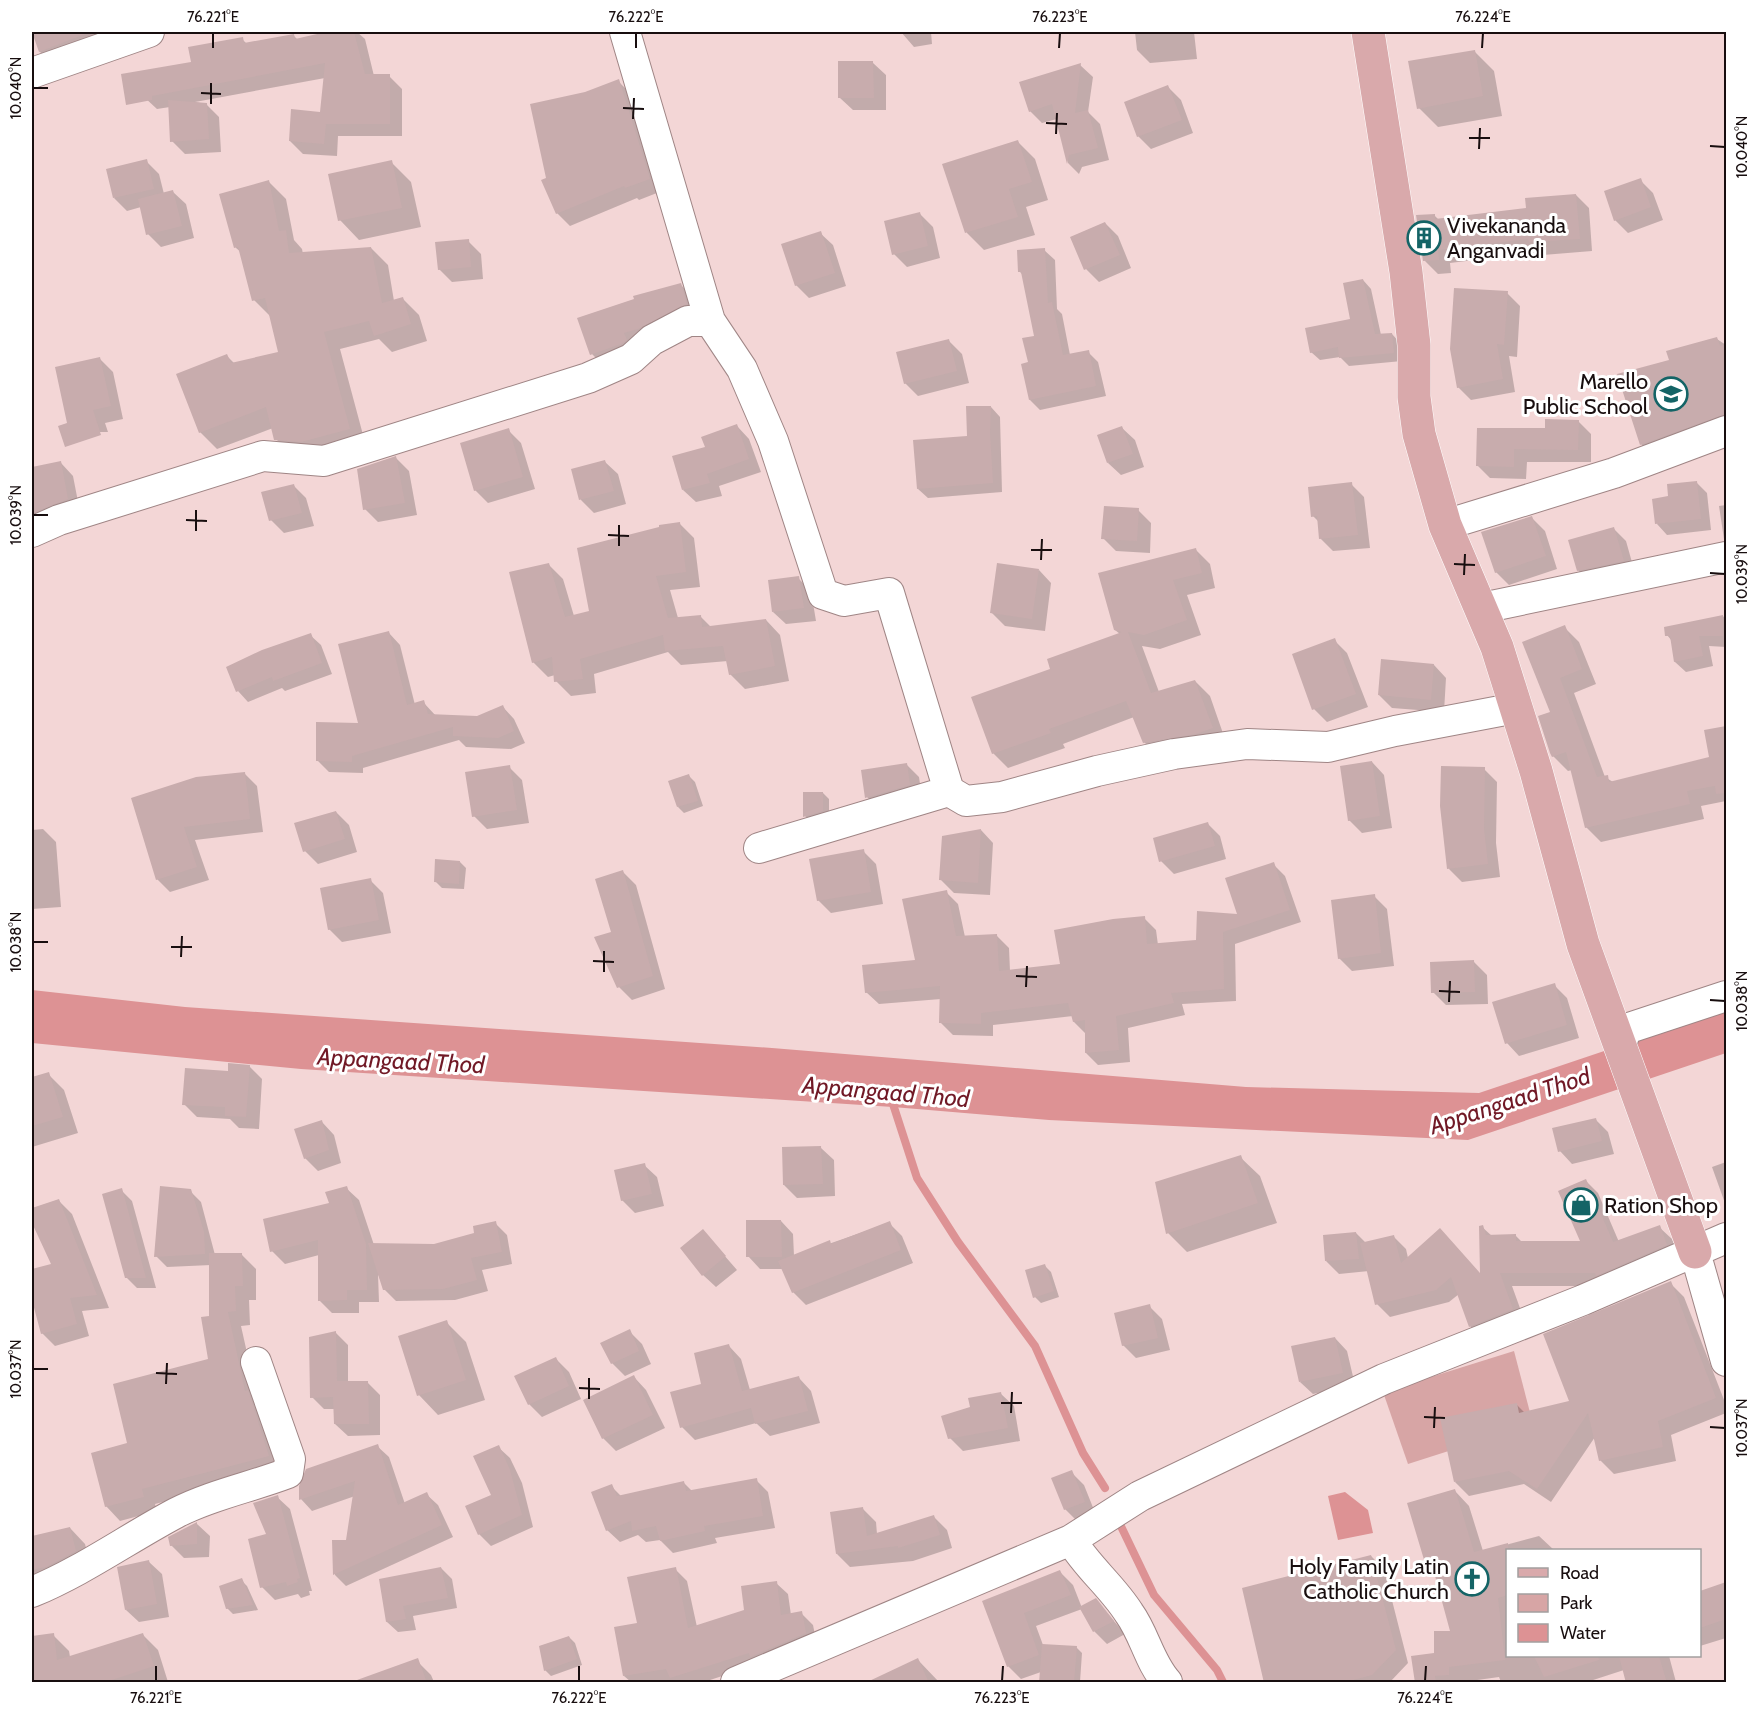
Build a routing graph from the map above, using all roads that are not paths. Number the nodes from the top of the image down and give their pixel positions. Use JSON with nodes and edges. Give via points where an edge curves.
{"nodes":[{"id":1,"x":149,"y":32,"type":"edge"},
{"id":2,"x":625,"y":32,"type":"edge"},
{"id":3,"x":1368,"y":32,"type":"edge"},
{"id":4,"x":32,"y":74,"type":"edge"},
{"id":5,"x":710,"y":321,"type":"junction"},
{"id":6,"x":1726,"y":431,"type":"edge"},
{"id":7,"x":1445,"y":525,"type":"junction"},
{"id":8,"x":32,"y":532,"type":"edge"},
{"id":9,"x":1726,"y":557,"type":"edge"},
{"id":10,"x":1482,"y":608,"type":"junction"},
{"id":11,"x":1516,"y":708,"type":"junction"},
{"id":12,"x":949,"y":791,"type":"junction"},
{"id":13,"x":759,"y":848,"type":"dead end"},
{"id":14,"x":1726,"y":996,"type":"edge"},
{"id":15,"x":1621,"y":1045,"type":"junction"},
{"id":16,"x":1726,"y":1238,"type":"edge"},
{"id":17,"x":1695,"y":1252,"type":"junction"},
{"id":18,"x":1726,"y":1361,"type":"edge"},
{"id":19,"x":256,"y":1362,"type":"dead end"},
{"id":20,"x":1071,"y":1540,"type":"junction"},
{"id":21,"x":32,"y":1592,"type":"edge"},
{"id":22,"x":736,"y":1683,"type":"edge"},
{"id":23,"x":1167,"y":1683,"type":"edge"}],
"edges":[{"from":1,"to":4,"type":"street"},
{"from":2,"to":5,"type":"street"},
{"from":3,"to":7,"type":"main road","via":[[1406,272],[1419,434]]},
{"from":5,"to":8,"type":"street","via":[[688,321],[651,340],[631,359],[588,378],[324,461],[263,456]]},
{"from":5,"to":12,"type":"street","via":[[742,369],[773,441],[823,594],[844,601],[889,593]]},
{"from":6,"to":7,"type":"street","via":[[1614,472]]},
{"from":7,"to":10,"type":"main road"},
{"from":9,"to":10,"type":"street"},
{"from":10,"to":11,"type":"main road"},
{"from":11,"to":12,"type":"street","via":[[1395,730],[1329,747],[1247,744],[1174,754],[1002,798],[966,801]]},
{"from":11,"to":15,"type":"main road","via":[[1583,944]]},
{"from":12,"to":13,"type":"street"},
{"from":14,"to":15,"type":"street","via":[[1626,1029]]},
{"from":15,"to":17,"type":"main road"},
{"from":16,"to":17,"type":"street"},
{"from":17,"to":18,"type":"street"},
{"from":17,"to":20,"type":"street","via":[[1384,1379],[1140,1496]]},
{"from":19,"to":21,"type":"street","via":[[290,1459],[288,1473],[175,1513],[66,1578]]},
{"from":20,"to":22,"type":"street"},
{"from":20,"to":23,"type":"street","via":[[1083,1561],[1116,1594],[1131,1616],[1155,1668]]}]}
